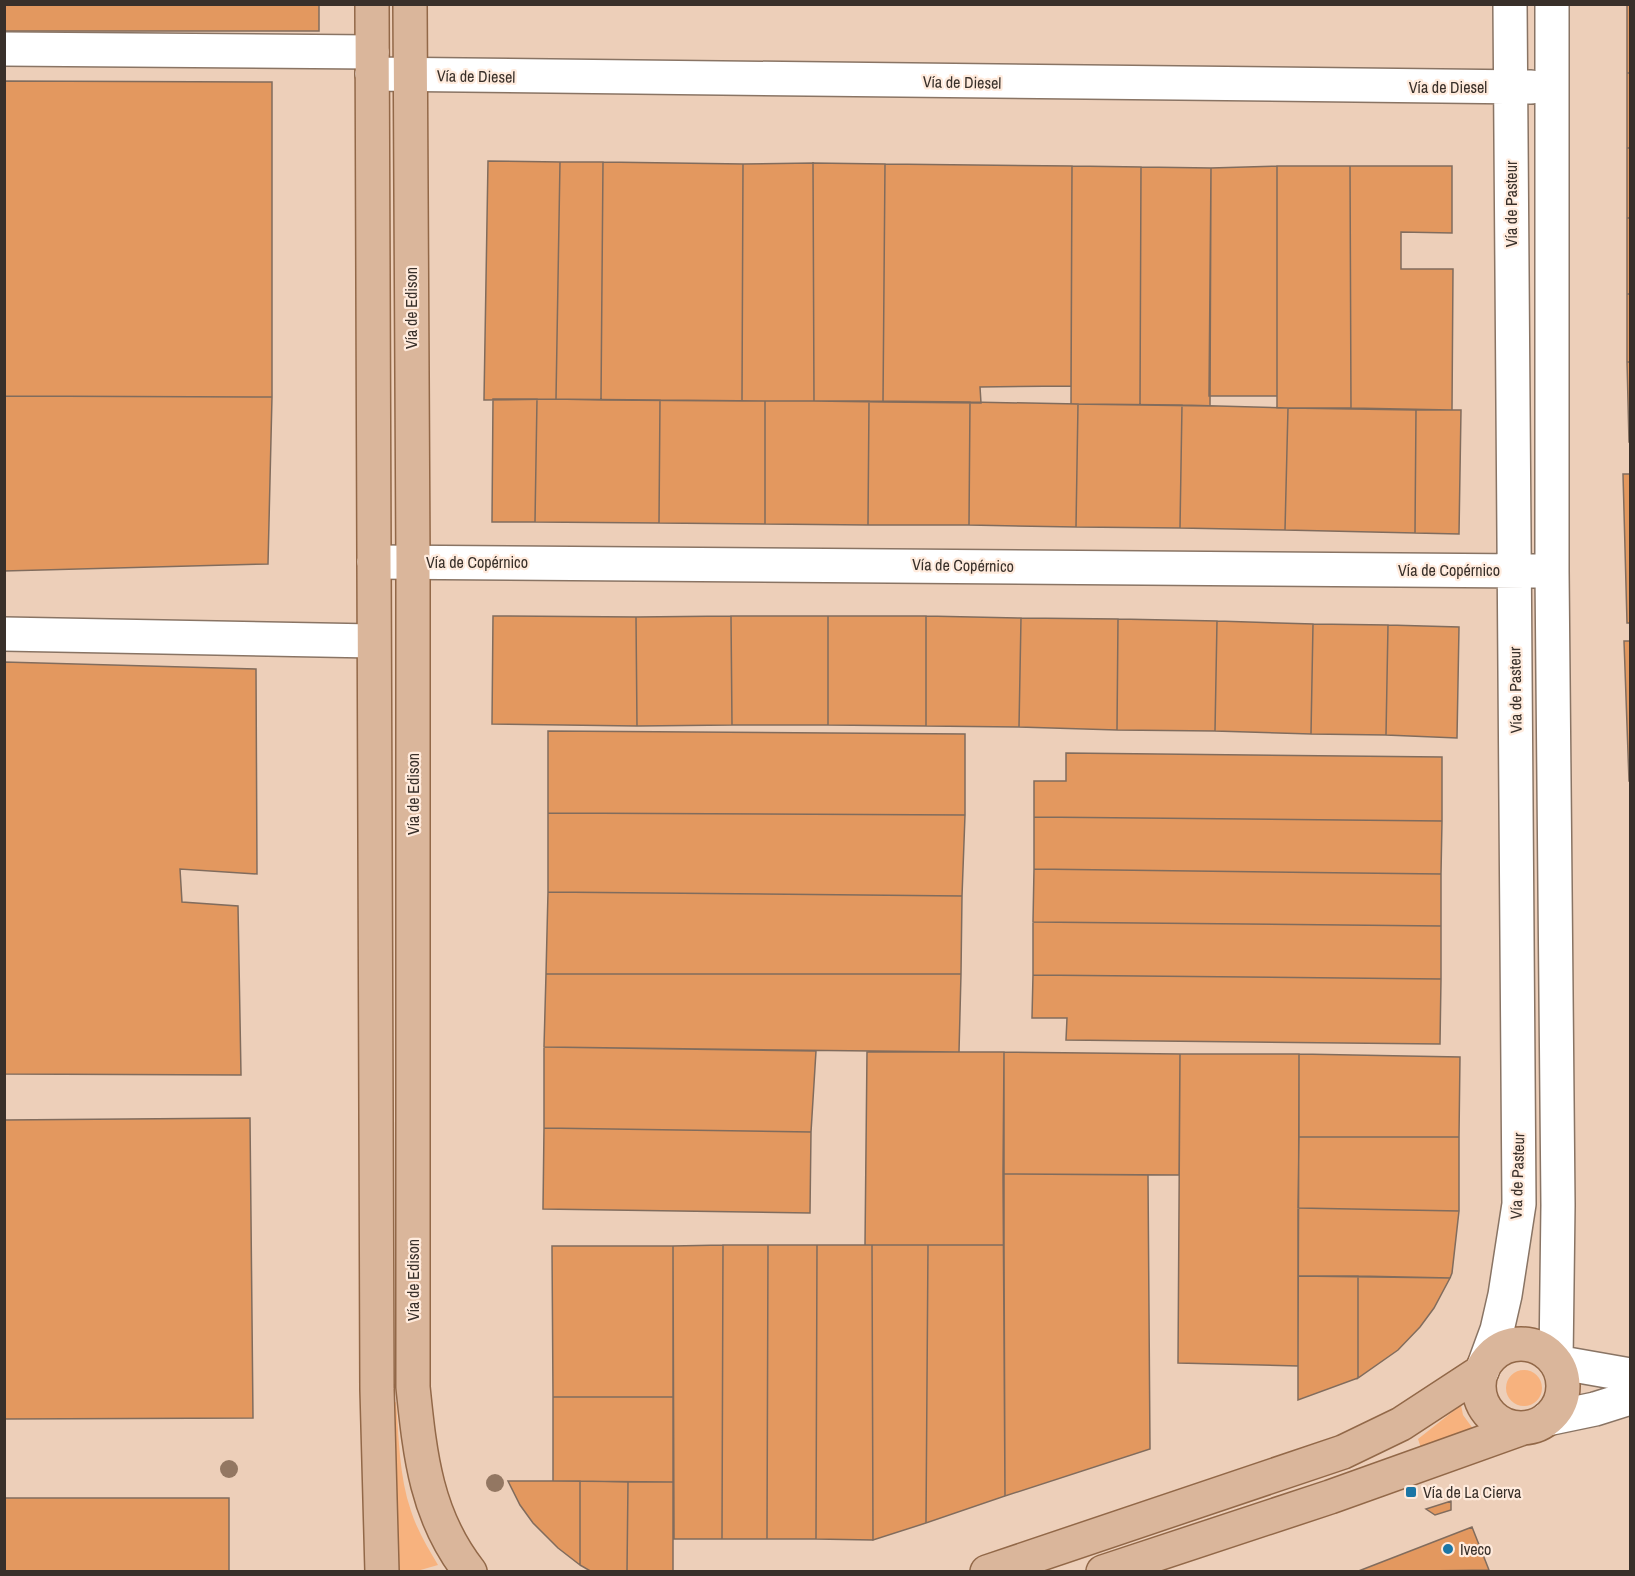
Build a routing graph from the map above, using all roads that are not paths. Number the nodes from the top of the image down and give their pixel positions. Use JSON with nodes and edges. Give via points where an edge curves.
{"nodes":[{"id":1,"x":372,"y":4,"type":"edge"},
{"id":2,"x":410,"y":4,"type":"edge"},
{"id":3,"x":1510,"y":4,"type":"edge"},
{"id":4,"x":1552,"y":4,"type":"edge"},
{"id":5,"x":4,"y":49,"type":"edge"},
{"id":6,"x":372,"y":63,"type":"junction"},
{"id":7,"x":410,"y":74,"type":"junction"},
{"id":8,"x":1552,"y":86,"type":"junction"},
{"id":9,"x":1510,"y":88,"type":"junction"},
{"id":10,"x":374,"y":561,"type":"junction"},
{"id":11,"x":413,"y":562,"type":"junction"},
{"id":12,"x":1513,"y":571,"type":"junction"},
{"id":13,"x":1552,"y":572,"type":"junction"},
{"id":14,"x":4,"y":634,"type":"edge"},
{"id":15,"x":373,"y":641,"type":"junction"},
{"id":16,"x":1556,"y":1362,"type":"junction"},
{"id":17,"x":1482,"y":1371,"type":"junction"},
{"id":18,"x":1630,"y":1375,"type":"edge"},
{"id":19,"x":1630,"y":1398,"type":"edge"},
{"id":20,"x":1535,"y":1424,"type":"junction"},
{"id":21,"x":382,"y":1572,"type":"edge"},
{"id":22,"x":470,"y":1572,"type":"edge"},
{"id":23,"x":987,"y":1572,"type":"edge"},
{"id":24,"x":1103,"y":1572,"type":"edge"}],
"edges":[{"from":1,"to":6,"type":"main road"},
{"from":2,"to":7,"type":"main road","name":"Vía de Edison"},
{"from":3,"to":9,"type":"street","name":"Vía de Pasteur"},
{"from":4,"to":8,"type":"street"},
{"from":5,"to":6,"type":"street","name":"Vía de Diesel"},
{"from":6,"to":7,"type":"street","name":"Vía de Diesel"},
{"from":6,"to":10,"type":"main road"},
{"from":7,"to":9,"type":"street","name":"Vía de Diesel"},
{"from":7,"to":11,"type":"main road","name":"Vía de Edison"},
{"from":8,"to":9,"type":"street","name":"Vía de Diesel"},
{"from":8,"to":13,"type":"street"},
{"from":9,"to":12,"type":"street","name":"Vía de Pasteur"},
{"from":10,"to":11,"type":"street","name":"Vía de Copérnico"},
{"from":10,"to":15,"type":"main road"},
{"from":11,"to":12,"type":"street","name":"Vía de Copérnico"},
{"from":11,"to":22,"type":"main road","name":"Vía de Edison","via":[[413,1387],[420,1456],[430,1492],[441,1526]]},
{"from":12,"to":13,"type":"street","name":"Vía de Copérnico"},
{"from":12,"to":17,"type":"street","name":"Vía de Pasteur","via":[[1519,1204],[1503,1306]]},
{"from":13,"to":16,"type":"street"},
{"from":14,"to":15,"type":"street"},
{"from":15,"to":21,"type":"main road","via":[[377,1389]]},
{"from":16,"to":17,"type":"main road","via":[[1536,1347],[1510,1345],[1488,1360]]},
{"from":16,"to":18,"type":"street"},
{"from":16,"to":20,"type":"main road","via":[[1563,1386],[1561,1398],[1556,1410]]},
{"from":17,"to":20,"type":"main road","via":[[1479,1385],[1487,1411],[1509,1427]]},
{"from":17,"to":23,"type":"main road","via":[[1401,1424],[1343,1452]]},
{"from":19,"to":20,"type":"street"},
{"from":20,"to":24,"type":"main road"}]}
